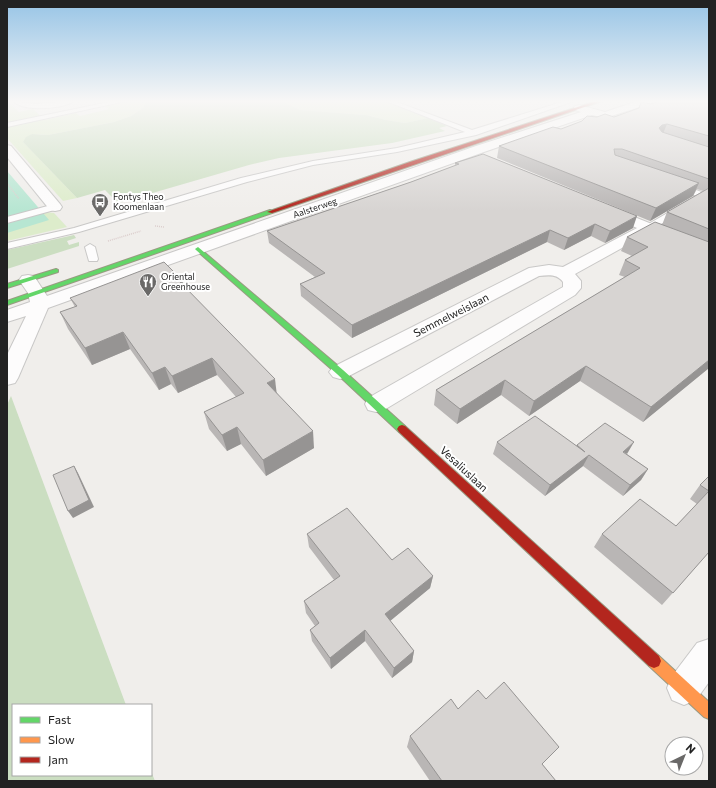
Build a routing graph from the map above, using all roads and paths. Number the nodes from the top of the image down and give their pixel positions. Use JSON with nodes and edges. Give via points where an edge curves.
{"nodes":[{"id":1,"x":450,"y":138,"type":"edge"},
{"id":2,"x":484,"y":138,"type":"edge"},
{"id":3,"x":490,"y":138,"type":"edge"},
{"id":4,"x":514,"y":138,"type":"edge"},
{"id":5,"x":487,"y":139,"type":"junction"},
{"id":6,"x":7,"y":149,"type":"edge"},
{"id":7,"x":469,"y":153,"type":"junction"},
{"id":8,"x":491,"y":162,"type":"edge"},
{"id":9,"x":412,"y":163,"type":"junction"},
{"id":10,"x":347,"y":175,"type":"dead end"},
{"id":11,"x":667,"y":182,"type":"edge"},
{"id":12,"x":591,"y":204,"type":"edge"},
{"id":13,"x":55,"y":207,"type":"joint"},
{"id":14,"x":7,"y":220,"type":"edge"},
{"id":15,"x":648,"y":228,"type":"junction"},
{"id":16,"x":147,"y":229,"type":"dead end"},
{"id":17,"x":7,"y":246,"type":"edge"},
{"id":18,"x":90,"y":247,"type":"joint"},
{"id":19,"x":198,"y":249,"type":"junction"},
{"id":20,"x":709,"y":253,"type":"edge"},
{"id":21,"x":104,"y":255,"type":"dead end"},
{"id":22,"x":90,"y":260,"type":"joint"},
{"id":23,"x":64,"y":268,"type":"dead end"},
{"id":24,"x":565,"y":273,"type":"junction"},
{"id":25,"x":7,"y":286,"type":"edge"},
{"id":26,"x":35,"y":292,"type":"junction"},
{"id":27,"x":7,"y":303,"type":"edge"},
{"id":28,"x":7,"y":316,"type":"edge"},
{"id":29,"x":340,"y":372,"type":"junction"},
{"id":30,"x":7,"y":378,"type":"edge"},
{"id":31,"x":376,"y":404,"type":"junction"},
{"id":32,"x":709,"y":655,"type":"edge"},
{"id":33,"x":684,"y":688,"type":"junction"},
{"id":34,"x":709,"y":712,"type":"edge"}],
"edges":[{"from":1,"to":17,"type":"lane","name":"Aalsterweg","via":[[313,163],[244,180],[76,230]]},
{"from":2,"to":5,"type":"lane"},
{"from":3,"to":5,"type":"main road","name":"Aalsterweg"},
{"from":4,"to":7,"type":"street","name":"Aalsterweg"},
{"from":5,"to":9,"type":"main road","name":"Aalsterweg"},
{"from":6,"to":13,"type":"street"},
{"from":7,"to":8,"type":"street"},
{"from":7,"to":19,"type":"street","name":"Aalsterweg"},
{"from":9,"to":10,"type":"main road","name":"Aalsterweg"},
{"from":9,"to":26,"type":"main road","name":"Aalsterweg"},
{"from":11,"to":15,"type":"lane","via":[[704,196]]},
{"from":12,"to":15,"type":"street"},
{"from":13,"to":14,"type":"lane"},
{"from":15,"to":20,"type":"street"},
{"from":15,"to":24,"type":"street"},
{"from":16,"to":18,"type":"path"},
{"from":18,"to":22,"type":"lane"},
{"from":19,"to":26,"type":"street","name":"Aalsterweg"},
{"from":19,"to":29,"type":"main road","name":"Vesaliuslaan"},
{"from":21,"to":22,"type":"main road"},
{"from":23,"to":26,"type":"main road","name":"Aalsterweg"},
{"from":24,"to":29,"type":"street","name":"Semmelweislaan","via":[[549,270],[535,272]]},
{"from":24,"to":31,"type":"street","via":[[573,285],[569,291]]},
{"from":25,"to":26,"type":"main road","name":"Aalsterweg"},
{"from":26,"to":27,"type":"main road","name":"Aalsterweg"},
{"from":26,"to":28,"type":"street","name":"Aalsterweg"},
{"from":26,"to":30,"type":"street"},
{"from":29,"to":31,"type":"main road","name":"Vesaliuslaan"},
{"from":31,"to":33,"type":"main road","name":"Vesaliuslaan"},
{"from":32,"to":33,"type":"street"},
{"from":33,"to":34,"type":"main road","name":"Vesaliuslaan"}]}
